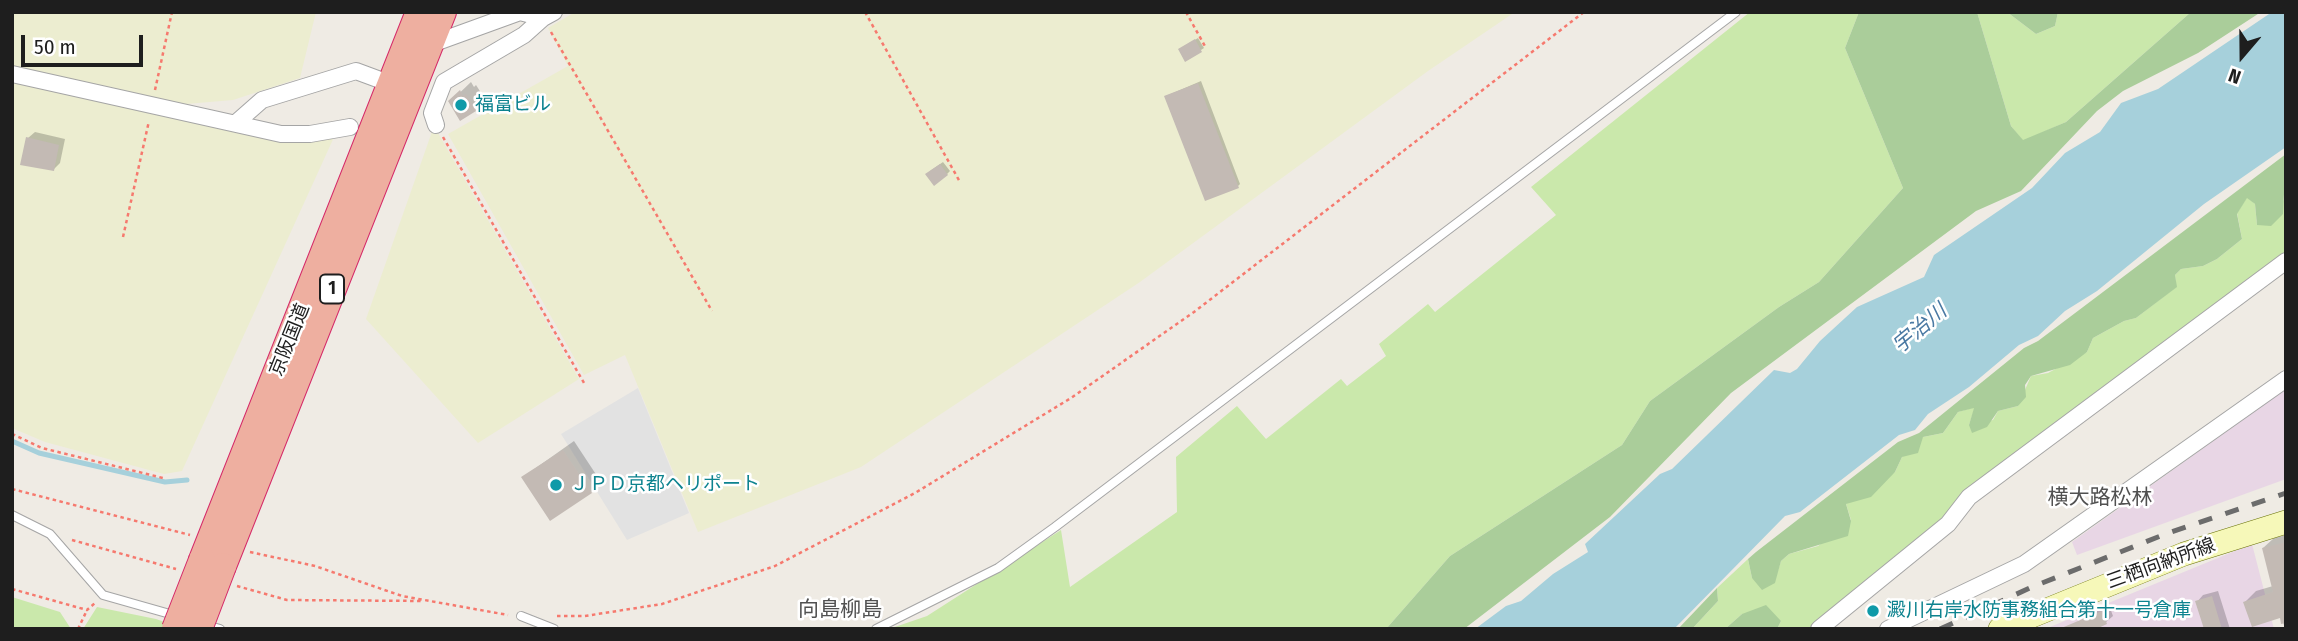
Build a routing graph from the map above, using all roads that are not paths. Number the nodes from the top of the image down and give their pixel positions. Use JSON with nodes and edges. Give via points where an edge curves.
{"nodes":[{"id":1,"x":419,"y":12,"type":"edge"},
{"id":2,"x":443,"y":12,"type":"edge"},
{"id":3,"x":1736,"y":12,"type":"edge"},
{"id":4,"x":548,"y":15,"type":"edge"},
{"id":5,"x":485,"y":16,"type":"edge"},
{"id":6,"x":429,"y":45,"type":"junction"},
{"id":7,"x":12,"y":74,"type":"edge"},
{"id":8,"x":391,"y":83,"type":"junction"},
{"id":9,"x":237,"y":122,"type":"junction"},
{"id":10,"x":436,"y":125,"type":"road end"},
{"id":11,"x":350,"y":127,"type":"dead end"},
{"id":12,"x":2286,"y":261,"type":"edge"},
{"id":13,"x":2286,"y":272,"type":"edge"},
{"id":14,"x":2286,"y":379,"type":"edge"},
{"id":15,"x":12,"y":515,"type":"edge"},
{"id":16,"x":2286,"y":522,"type":"edge"},
{"id":17,"x":216,"y":554,"type":"junction"},
{"id":18,"x":521,"y":616,"type":"road end"},
{"id":19,"x":1830,"y":627,"type":"edge"},
{"id":20,"x":176,"y":629,"type":"edge"},
{"id":21,"x":199,"y":629,"type":"edge"},
{"id":22,"x":220,"y":629,"type":"edge"},
{"id":23,"x":554,"y":629,"type":"edge"},
{"id":24,"x":876,"y":629,"type":"edge"},
{"id":25,"x":1888,"y":629,"type":"edge"},
{"id":26,"x":2000,"y":629,"type":"edge"}],
"edges":[{"from":1,"to":8,"type":"highway","name":"京阪国道","number":"1"},
{"from":2,"to":6,"type":"highway","name":"京阪国道","number":"1"},
{"from":3,"to":24,"type":"lane","via":[[998,568]]},
{"from":4,"to":5,"type":"street"},
{"from":4,"to":10,"type":"street","via":[[524,35],[444,82],[432,113]]},
{"from":5,"to":6,"type":"street"},
{"from":6,"to":17,"type":"highway","name":"京阪国道","number":"1"},
{"from":7,"to":9,"type":"street"},
{"from":8,"to":9,"type":"street","via":[[356,71],[262,100]]},
{"from":8,"to":17,"type":"highway","name":"京阪国道","number":"1"},
{"from":9,"to":11,"type":"street","via":[[281,134]]},
{"from":12,"to":19,"type":"street","via":[[1969,497],[1948,524]]},
{"from":13,"to":19,"type":"street","via":[[2048,444]]},
{"from":14,"to":25,"type":"street","via":[[2024,564]]},
{"from":15,"to":22,"type":"lane","via":[[50,534],[103,595]]},
{"from":16,"to":26,"type":"main road","name":"三栖向納所線","via":[[2183,554]]},
{"from":17,"to":20,"type":"highway","name":"京阪国道","number":"1","bridge":true},
{"from":17,"to":21,"type":"highway","name":"京阪国道","number":"1","bridge":true},
{"from":18,"to":23,"type":"lane"}]}
